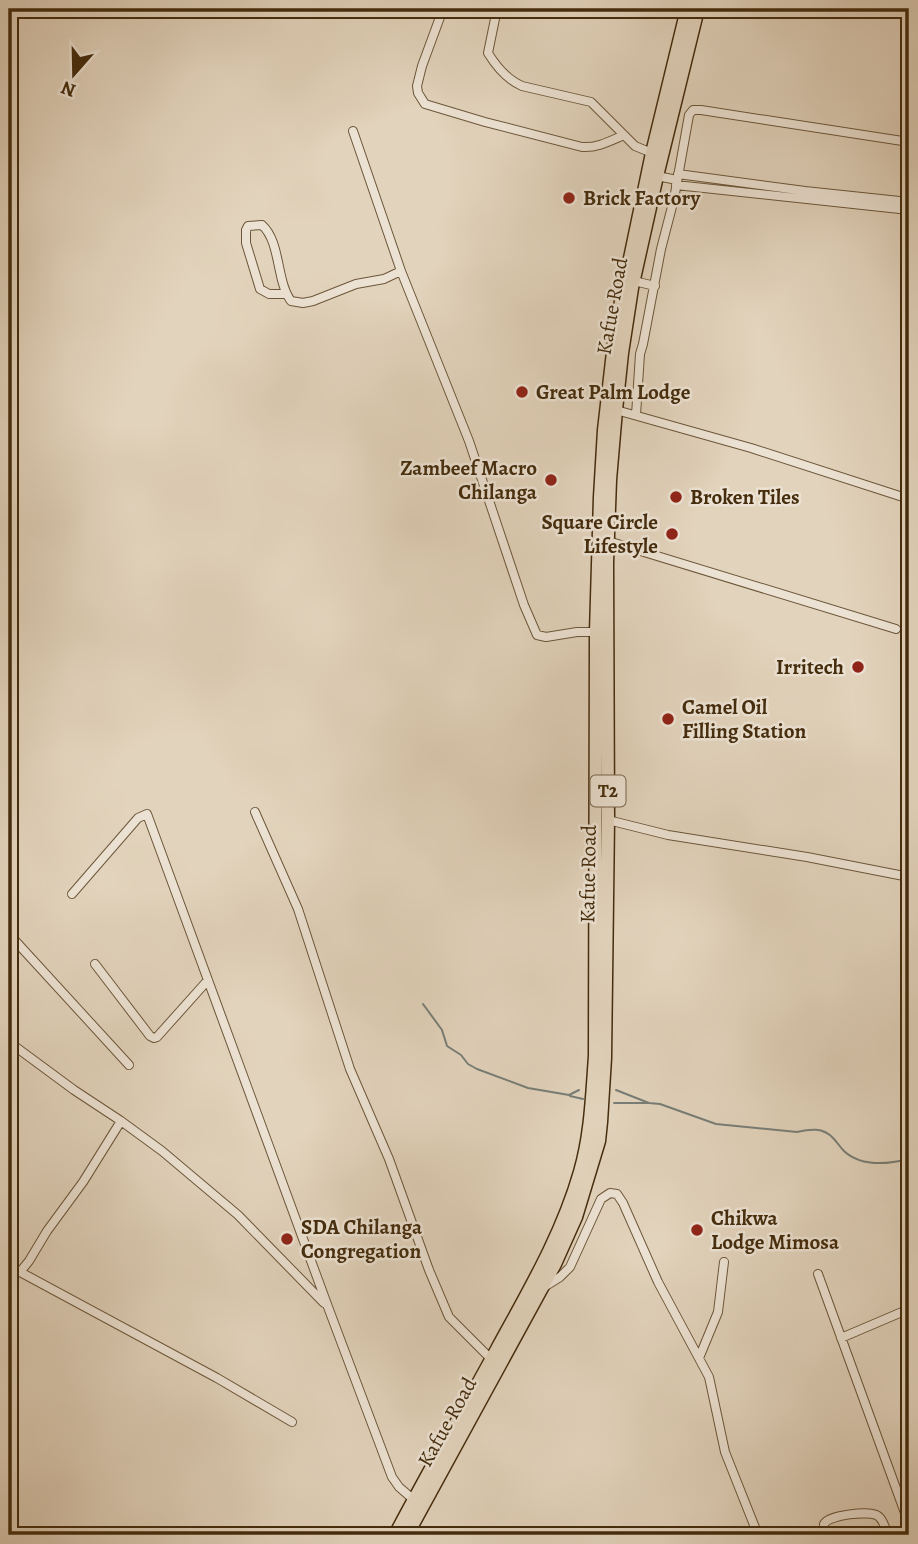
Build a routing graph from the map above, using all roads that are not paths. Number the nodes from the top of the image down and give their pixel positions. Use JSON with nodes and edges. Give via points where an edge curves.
{"nodes":[{"id":1,"x":443,"y":9,"type":"edge"},
{"id":2,"x":496,"y":9,"type":"edge"},
{"id":3,"x":687,"y":9,"type":"edge"},
{"id":4,"x":698,"y":9,"type":"edge"},
{"id":5,"x":353,"y":131,"type":"dead end"},
{"id":6,"x":624,"y":135,"type":"junction"},
{"id":7,"x":909,"y":142,"type":"edge"},
{"id":8,"x":652,"y":153,"type":"junction"},
{"id":9,"x":657,"y":176,"type":"junction"},
{"id":10,"x":677,"y":180,"type":"junction"},
{"id":11,"x":909,"y":202,"type":"edge"},
{"id":12,"x":909,"y":210,"type":"edge"},
{"id":13,"x":401,"y":271,"type":"junction"},
{"id":14,"x":634,"y":281,"type":"junction"},
{"id":15,"x":654,"y":286,"type":"junction"},
{"id":16,"x":286,"y":294,"type":"junction"},
{"id":17,"x":616,"y":410,"type":"junction"},
{"id":18,"x":636,"y":415,"type":"junction"},
{"id":19,"x":909,"y":499,"type":"edge"},
{"id":20,"x":608,"y":541,"type":"junction"},
{"id":21,"x":896,"y":629,"type":"dead end"},
{"id":22,"x":596,"y":632,"type":"junction"},
{"id":23,"x":255,"y":812,"type":"dead end"},
{"id":24,"x":608,"y":820,"type":"junction"},
{"id":25,"x":909,"y":877,"type":"edge"},
{"id":26,"x":72,"y":894,"type":"dead end"},
{"id":27,"x":9,"y":934,"type":"edge"},
{"id":28,"x":95,"y":964,"type":"dead end"},
{"id":29,"x":208,"y":980,"type":"junction"},
{"id":30,"x":9,"y":1042,"type":"edge"},
{"id":31,"x":129,"y":1065,"type":"dead end"},
{"id":32,"x":121,"y":1121,"type":"junction"},
{"id":33,"x":724,"y":1262,"type":"dead end"},
{"id":34,"x":9,"y":1266,"type":"edge"},
{"id":35,"x":20,"y":1272,"type":"junction"},
{"id":36,"x":818,"y":1274,"type":"dead end"},
{"id":37,"x":542,"y":1287,"type":"junction"},
{"id":38,"x":328,"y":1307,"type":"junction"},
{"id":39,"x":909,"y":1309,"type":"edge"},
{"id":40,"x":841,"y":1339,"type":"junction"},
{"id":41,"x":699,"y":1358,"type":"junction"},
{"id":42,"x":491,"y":1359,"type":"junction"},
{"id":43,"x":292,"y":1422,"type":"dead end"},
{"id":44,"x":414,"y":1500,"type":"junction"},
{"id":45,"x":909,"y":1524,"type":"edge"},
{"id":46,"x":395,"y":1535,"type":"edge"},
{"id":47,"x":407,"y":1535,"type":"edge"},
{"id":48,"x":758,"y":1535,"type":"edge"},
{"id":49,"x":824,"y":1535,"type":"edge"},
{"id":50,"x":888,"y":1535,"type":"edge"}],
"edges":[{"from":1,"to":6,"type":"street","via":[[417,86],[425,104],[582,147],[599,146]]},
{"from":2,"to":6,"type":"street","via":[[488,53],[508,77],[522,86],[591,102]]},
{"from":3,"to":8,"type":"highway","name":"Kafue Road","number":"T2"},
{"from":4,"to":9,"type":"highway","name":"Kafue Road","number":"T2"},
{"from":5,"to":13,"type":"street"},
{"from":6,"to":8,"type":"street"},
{"from":7,"to":10,"type":"street","via":[[693,110]]},
{"from":8,"to":22,"type":"highway","name":"Kafue Road","number":"T2","via":[[616,326],[609,383]]},
{"from":9,"to":10,"type":"street"},
{"from":9,"to":14,"type":"highway","name":"Kafue Road","number":"T2"},
{"from":10,"to":11,"type":"street"},
{"from":10,"to":12,"type":"street"},
{"from":10,"to":15,"type":"street"},
{"from":13,"to":16,"type":"street","via":[[313,301],[291,301]]},
{"from":13,"to":22,"type":"street","via":[[469,441],[537,635]]},
{"from":14,"to":15,"type":"street"},
{"from":14,"to":17,"type":"highway","name":"Kafue Road","number":"T2"},
{"from":15,"to":18,"type":"street","via":[[640,354]]},
{"from":16,"to":16,"type":"street","via":[[266,228],[248,226],[246,243],[260,289]]},
{"from":17,"to":18,"type":"street"},
{"from":17,"to":20,"type":"highway","name":"Kafue Road","number":"T2"},
{"from":18,"to":19,"type":"street"},
{"from":20,"to":21,"type":"street"},
{"from":20,"to":24,"type":"highway","name":"Kafue Road","number":"T2"},
{"from":22,"to":42,"type":"highway","name":"Kafue Road","number":"T2","via":[[591,1122],[580,1172],[558,1231]]},
{"from":23,"to":42,"type":"street","via":[[298,909],[350,1069],[449,1317]]},
{"from":24,"to":25,"type":"street","via":[[668,835]]},
{"from":24,"to":37,"type":"highway","name":"Kafue Road","number":"T2","via":[[601,1122],[576,1217]]},
{"from":26,"to":29,"type":"street","via":[[138,818],[147,814]]},
{"from":27,"to":31,"type":"street"},
{"from":28,"to":29,"type":"street","via":[[154,1038]]},
{"from":29,"to":38,"type":"street"},
{"from":30,"to":32,"type":"street"},
{"from":32,"to":35,"type":"street"},
{"from":32,"to":38,"type":"street","via":[[238,1215]]},
{"from":33,"to":41,"type":"street","via":[[718,1312]]},
{"from":34,"to":35,"type":"street"},
{"from":35,"to":43,"type":"street"},
{"from":36,"to":40,"type":"street"},
{"from":37,"to":41,"type":"street","via":[[570,1266],[601,1199],[617,1194]]},
{"from":37,"to":47,"type":"highway","name":"Kafue Road","number":"T2"},
{"from":38,"to":44,"type":"street","via":[[393,1477]]},
{"from":39,"to":40,"type":"street"},
{"from":40,"to":45,"type":"street"},
{"from":41,"to":48,"type":"street","via":[[709,1377],[724,1452]]},
{"from":42,"to":44,"type":"highway","name":"Kafue Road","number":"T2"},
{"from":44,"to":46,"type":"highway","name":"Kafue Road","number":"T2"},
{"from":49,"to":50,"type":"street","via":[[826,1521],[867,1513],[881,1519]]}]}
